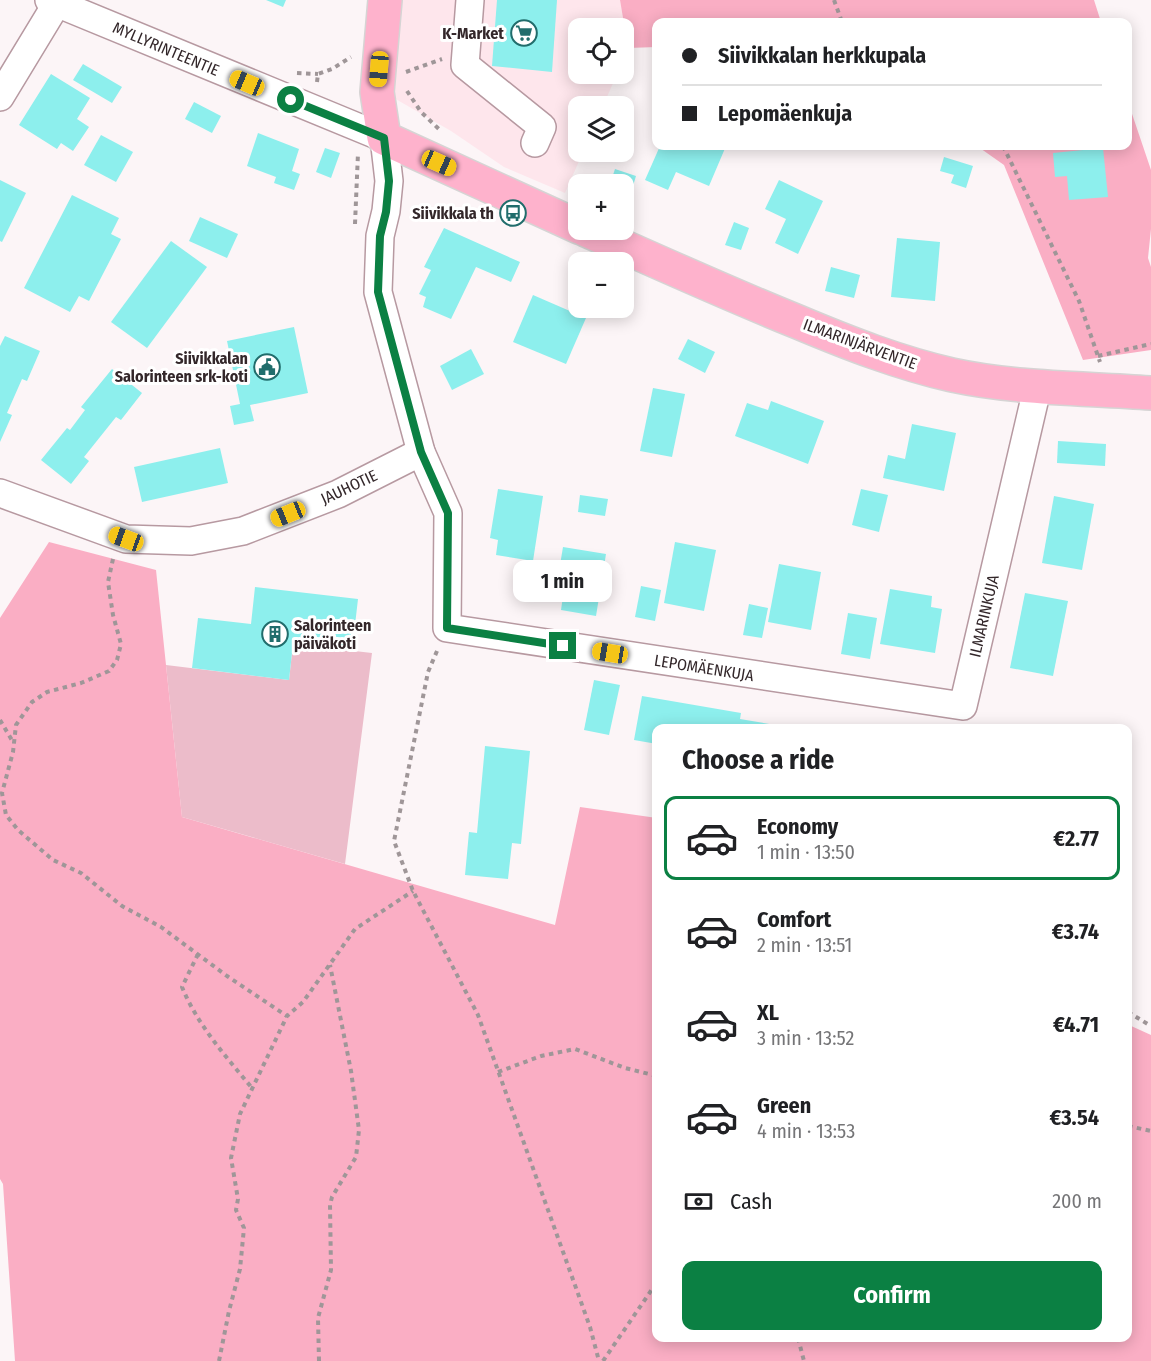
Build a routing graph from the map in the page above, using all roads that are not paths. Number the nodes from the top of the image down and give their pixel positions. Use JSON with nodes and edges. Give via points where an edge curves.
{"nodes":[{"id":1,"x":385,"y":0,"type":"edge"},
{"id":2,"x":470,"y":0,"type":"edge"},
{"id":3,"x":53,"y":2,"type":"edge"},
{"id":4,"x":0,"y":98,"type":"edge"},
{"id":5,"x":384,"y":138,"type":"junction"},
{"id":6,"x":535,"y":143,"type":"dead end"},
{"id":7,"x":568,"y":221,"type":"edge"},
{"id":8,"x":609,"y":240,"type":"edge"},
{"id":9,"x":1038,"y":385,"type":"junction"},
{"id":10,"x":1151,"y":393,"type":"edge"},
{"id":11,"x":421,"y":452,"type":"junction"},
{"id":12,"x":0,"y":493,"type":"edge"},
{"id":13,"x":819,"y":685,"type":"joint"}],
"edges":[{"from":1,"to":5,"type":"main road","via":[[375,67]]},
{"from":2,"to":6,"type":"street","via":[[465,65],[542,127]]},
{"from":3,"to":4,"type":"street"},
{"from":3,"to":5,"type":"street","name":"MYLLYRINTEENTIE"},
{"from":5,"to":7,"type":"main road"},
{"from":5,"to":11,"type":"street","via":[[389,181],[380,236],[378,292]]},
{"from":8,"to":9,"type":"main road","name":"ILMARINJÄRVENTIE","via":[[866,350],[953,375]]},
{"from":9,"to":10,"type":"main road","name":"ILMARINJÄRVENTIE"},
{"from":9,"to":13,"type":"street","name":"ILMARINKUJA","via":[[963,706]]},
{"from":11,"to":12,"type":"street","name":"JAUHOTIE","via":[[338,494],[243,531],[190,541],[126,539]]},
{"from":11,"to":13,"type":"street","name":"LEPOMÄENKUJA","via":[[448,513],[447,628]]}]}
